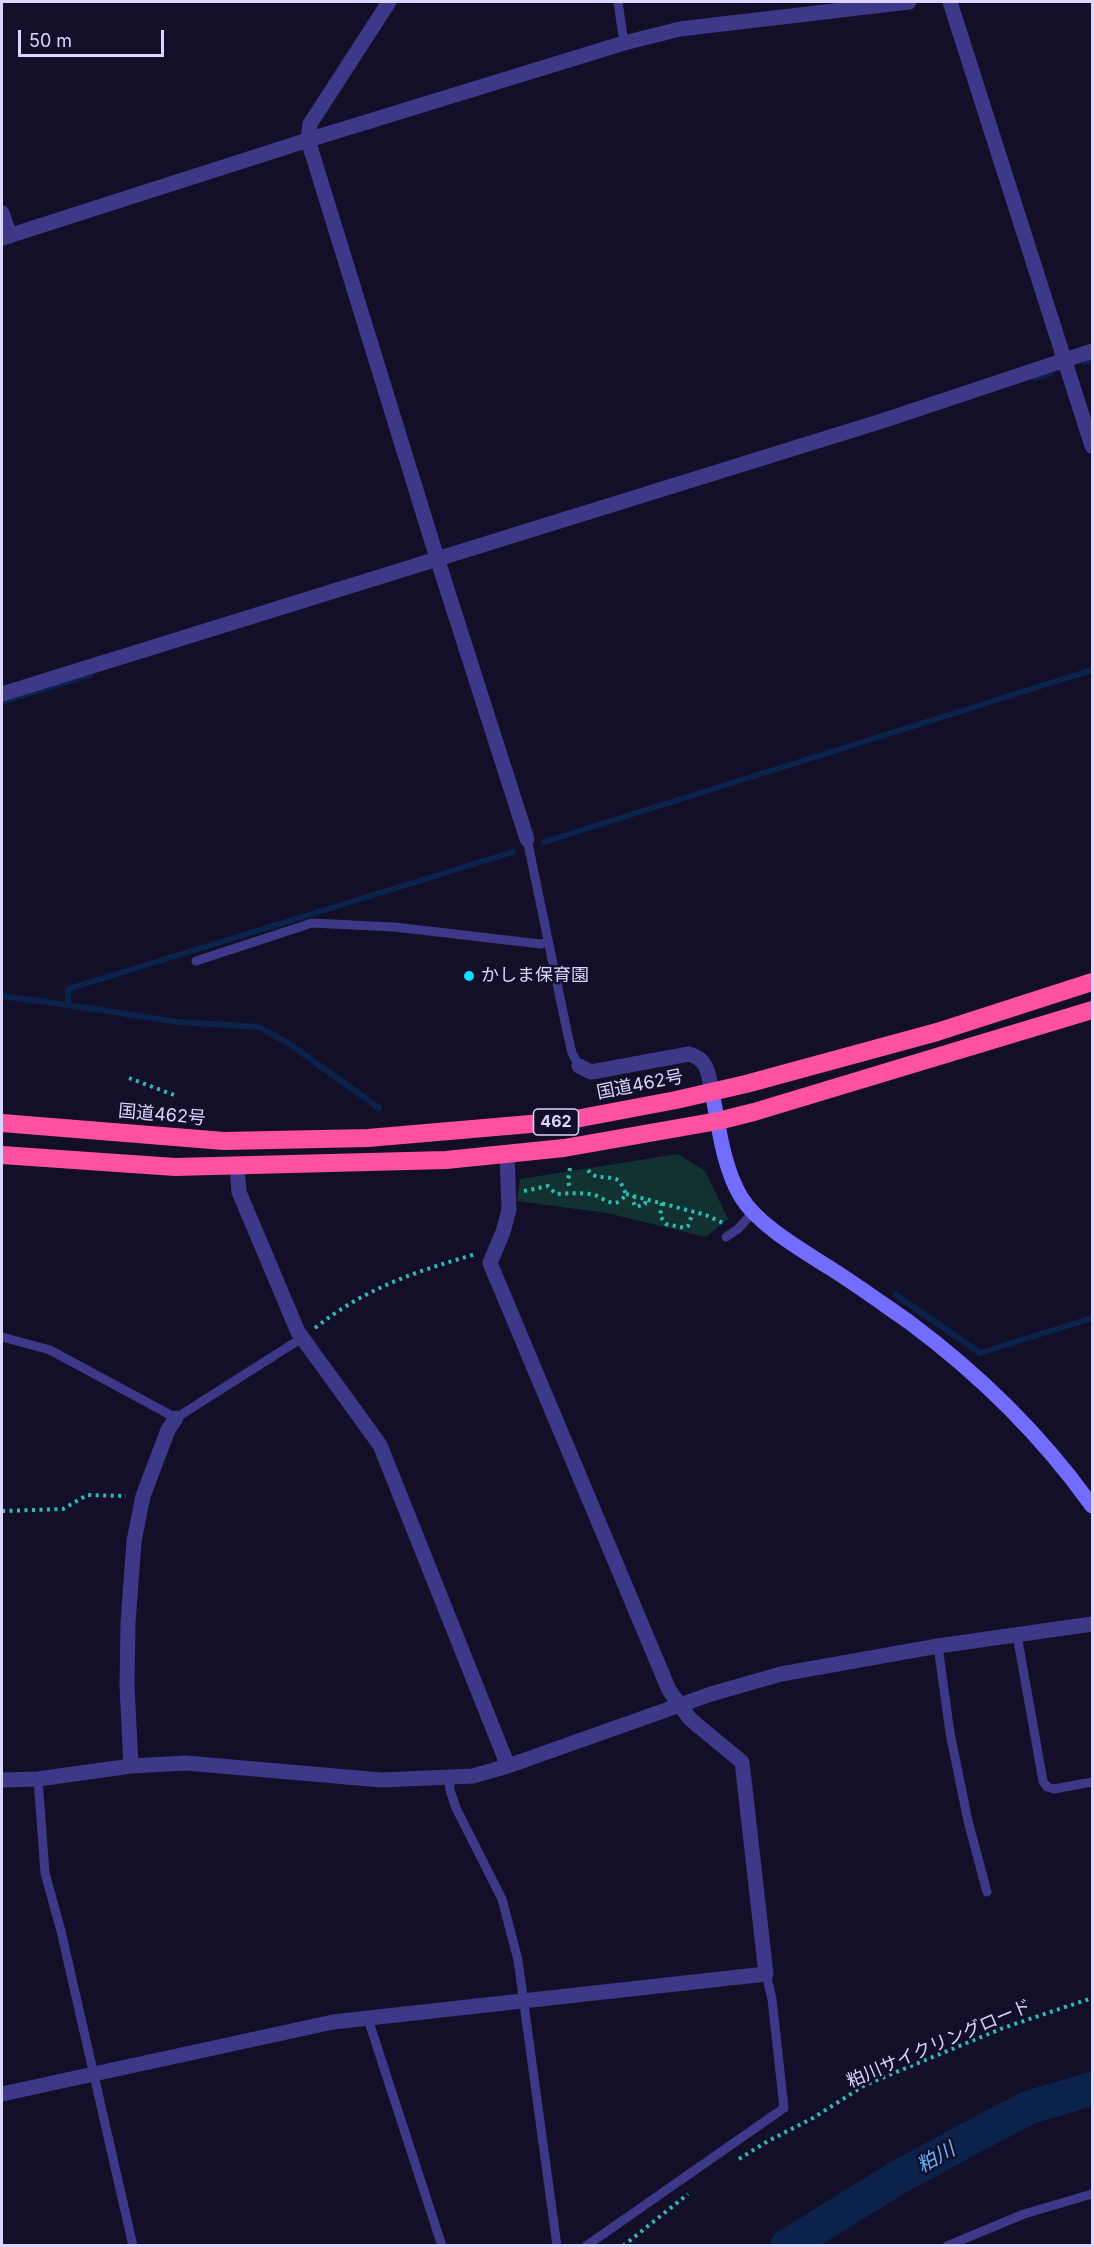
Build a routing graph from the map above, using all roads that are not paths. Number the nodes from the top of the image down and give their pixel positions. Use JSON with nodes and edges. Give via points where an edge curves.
{"nodes":[{"id":1,"x":389,"y":2,"type":"edge"},
{"id":2,"x":618,"y":2,"type":"edge"},
{"id":3,"x":909,"y":2,"type":"edge"},
{"id":4,"x":950,"y":2,"type":"edge"},
{"id":5,"x":624,"y":43,"type":"junction"},
{"id":6,"x":308,"y":140,"type":"junction"},
{"id":7,"x":2,"y":213,"type":"edge"},
{"id":8,"x":6,"y":237,"type":"edge"},
{"id":9,"x":1092,"y":351,"type":"edge"},
{"id":10,"x":1065,"y":359,"type":"junction"},
{"id":11,"x":1092,"y":446,"type":"edge"},
{"id":12,"x":437,"y":558,"type":"junction"},
{"id":13,"x":2,"y":694,"type":"edge"},
{"id":14,"x":527,"y":839,"type":"joint"},
{"id":15,"x":548,"y":942,"type":"junction"},
{"id":16,"x":196,"y":961,"type":"dead end"},
{"id":17,"x":1092,"y":982,"type":"edge"},
{"id":18,"x":1092,"y":1010,"type":"edge"},
{"id":19,"x":579,"y":1066,"type":"joint"},
{"id":20,"x":712,"y":1092,"type":"junction"},
{"id":21,"x":718,"y":1121,"type":"junction"},
{"id":22,"x":2,"y":1123,"type":"edge"},
{"id":23,"x":507,"y":1154,"type":"junction"},
{"id":24,"x":2,"y":1155,"type":"edge"},
{"id":25,"x":237,"y":1165,"type":"junction"},
{"id":26,"x":753,"y":1212,"type":"junction"},
{"id":27,"x":726,"y":1236,"type":"dead end"},
{"id":28,"x":2,"y":1337,"type":"edge"},
{"id":29,"x":302,"y":1338,"type":"junction"},
{"id":30,"x":176,"y":1418,"type":"junction"},
{"id":31,"x":1092,"y":1506,"type":"edge"},
{"id":32,"x":1092,"y":1624,"type":"edge"},
{"id":33,"x":1017,"y":1635,"type":"junction"},
{"id":34,"x":939,"y":1646,"type":"junction"},
{"id":35,"x":679,"y":1705,"type":"junction"},
{"id":36,"x":131,"y":1766,"type":"junction"},
{"id":37,"x":508,"y":1766,"type":"junction"},
{"id":38,"x":449,"y":1777,"type":"junction"},
{"id":39,"x":38,"y":1779,"type":"junction"},
{"id":40,"x":2,"y":1780,"type":"edge"},
{"id":41,"x":1092,"y":1782,"type":"edge"},
{"id":42,"x":987,"y":1892,"type":"dead end"},
{"id":43,"x":766,"y":1974,"type":"junction"},
{"id":44,"x":523,"y":2001,"type":"junction"},
{"id":45,"x":368,"y":2019,"type":"junction"},
{"id":46,"x":93,"y":2075,"type":"junction"},
{"id":47,"x":2,"y":2094,"type":"edge"},
{"id":48,"x":1092,"y":2193,"type":"edge"},
{"id":49,"x":134,"y":2246,"type":"edge"},
{"id":50,"x":442,"y":2246,"type":"edge"},
{"id":51,"x":557,"y":2246,"type":"edge"},
{"id":52,"x":586,"y":2246,"type":"edge"},
{"id":53,"x":947,"y":2246,"type":"edge"}],
"edges":[{"from":1,"to":6,"type":"street","via":[[310,124]]},
{"from":2,"to":5,"type":"lane"},
{"from":3,"to":5,"type":"street","via":[[680,29]]},
{"from":4,"to":10,"type":"street"},
{"from":5,"to":6,"type":"street"},
{"from":6,"to":8,"type":"street"},
{"from":6,"to":12,"type":"street"},
{"from":7,"to":8,"type":"street"},
{"from":9,"to":10,"type":"street"},
{"from":10,"to":11,"type":"street"},
{"from":10,"to":12,"type":"street","via":[[885,420]]},
{"from":12,"to":13,"type":"street"},
{"from":12,"to":14,"type":"street"},
{"from":14,"to":15,"type":"lane"},
{"from":15,"to":16,"type":"lane","via":[[312,922]]},
{"from":15,"to":19,"type":"lane","via":[[570,1044]]},
{"from":17,"to":20,"type":"highway","name":"国道462号","number":"462","via":[[937,1032]]},
{"from":18,"to":21,"type":"highway","number":"462","via":[[823,1093]]},
{"from":19,"to":20,"type":"street","via":[[591,1072],[689,1054],[700,1057],[706,1066]]},
{"from":20,"to":21,"type":"street"},
{"from":20,"to":22,"type":"highway","name":"国道462号","number":"462","via":[[565,1121],[368,1138],[224,1141]]},
{"from":21,"to":23,"type":"highway","number":"462"},
{"from":21,"to":26,"type":"street","via":[[729,1170]]},
{"from":23,"to":25,"type":"highway","number":"462","via":[[363,1164]]},
{"from":23,"to":35,"type":"street","via":[[509,1210],[490,1263],[669,1690]]},
{"from":24,"to":25,"type":"highway","number":"462","via":[[175,1167]]},
{"from":25,"to":29,"type":"street","via":[[239,1192]]},
{"from":26,"to":27,"type":"lane"},
{"from":26,"to":31,"type":"street","via":[[790,1242],[911,1324],[992,1391],[1056,1459]]},
{"from":28,"to":30,"type":"lane","via":[[50,1350]]},
{"from":29,"to":30,"type":"lane"},
{"from":29,"to":37,"type":"street","via":[[380,1445]]},
{"from":30,"to":36,"type":"street","via":[[143,1496],[134,1541],[127,1686]]},
{"from":32,"to":33,"type":"street"},
{"from":33,"to":34,"type":"street"},
{"from":33,"to":41,"type":"lane","via":[[1043,1781],[1054,1789]]},
{"from":34,"to":35,"type":"street","via":[[781,1674]]},
{"from":34,"to":42,"type":"lane","via":[[950,1733]]},
{"from":35,"to":37,"type":"street"},
{"from":35,"to":43,"type":"street","via":[[690,1719],[742,1762]]},
{"from":36,"to":38,"type":"street","via":[[186,1763],[381,1780]]},
{"from":36,"to":39,"type":"street"},
{"from":37,"to":38,"type":"street","via":[[473,1776]]},
{"from":38,"to":44,"type":"lane","via":[[456,1808],[502,1899],[518,1960]]},
{"from":39,"to":40,"type":"street"},
{"from":39,"to":46,"type":"lane","via":[[45,1873]]},
{"from":43,"to":44,"type":"street"},
{"from":43,"to":52,"type":"lane","via":[[784,2108]]},
{"from":44,"to":45,"type":"street"},
{"from":44,"to":51,"type":"lane"},
{"from":45,"to":46,"type":"street","via":[[333,2022]]},
{"from":45,"to":50,"type":"lane"},
{"from":46,"to":47,"type":"street"},
{"from":46,"to":49,"type":"lane"},
{"from":48,"to":53,"type":"lane","via":[[1024,2214]]}]}
